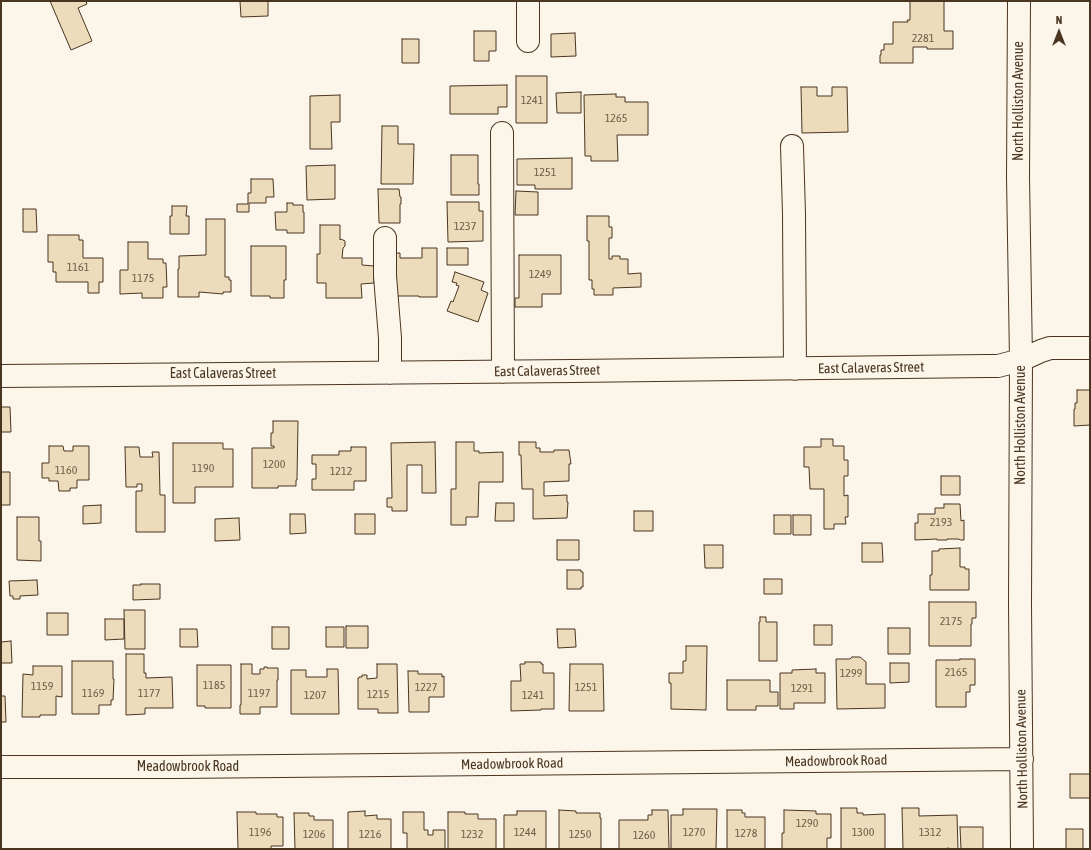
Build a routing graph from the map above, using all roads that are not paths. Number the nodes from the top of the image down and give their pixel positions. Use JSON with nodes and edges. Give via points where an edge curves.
{"nodes":[{"id":1,"x":528,"y":1,"type":"edge"},
{"id":2,"x":1019,"y":1,"type":"edge"},
{"id":3,"x":528,"y":41,"type":"dead end"},
{"id":4,"x":502,"y":133,"type":"dead end"},
{"id":5,"x":792,"y":146,"type":"dead end"},
{"id":6,"x":385,"y":238,"type":"dead end"},
{"id":7,"x":1090,"y":348,"type":"edge"},
{"id":8,"x":1021,"y":360,"type":"junction"},
{"id":9,"x":795,"y":369,"type":"junction"},
{"id":10,"x":503,"y":372,"type":"junction"},
{"id":11,"x":390,"y":373,"type":"junction"},
{"id":12,"x":1,"y":376,"type":"edge"},
{"id":13,"x":1022,"y":759,"type":"junction"},
{"id":14,"x":1,"y":767,"type":"edge"},
{"id":15,"x":1022,"y":849,"type":"edge"}],
"edges":[{"from":1,"to":3,"type":"street"},
{"from":2,"to":8,"type":"street","name":"North Holliston Avenue"},
{"from":4,"to":10,"type":"street"},
{"from":5,"to":9,"type":"street"},
{"from":6,"to":11,"type":"street"},
{"from":7,"to":8,"type":"street","name":"East Calaveras Street","via":[[1050,348]]},
{"from":8,"to":9,"type":"street","name":"East Calaveras Street","via":[[998,366]]},
{"from":8,"to":13,"type":"street","name":"North Holliston Avenue"},
{"from":9,"to":10,"type":"street","name":"East Calaveras Street"},
{"from":10,"to":11,"type":"street","name":"East Calaveras Street"},
{"from":11,"to":12,"type":"street","name":"East Calaveras Street"},
{"from":13,"to":14,"type":"street","name":"Meadowbrook Road"},
{"from":13,"to":15,"type":"street","name":"North Holliston Avenue"}]}
